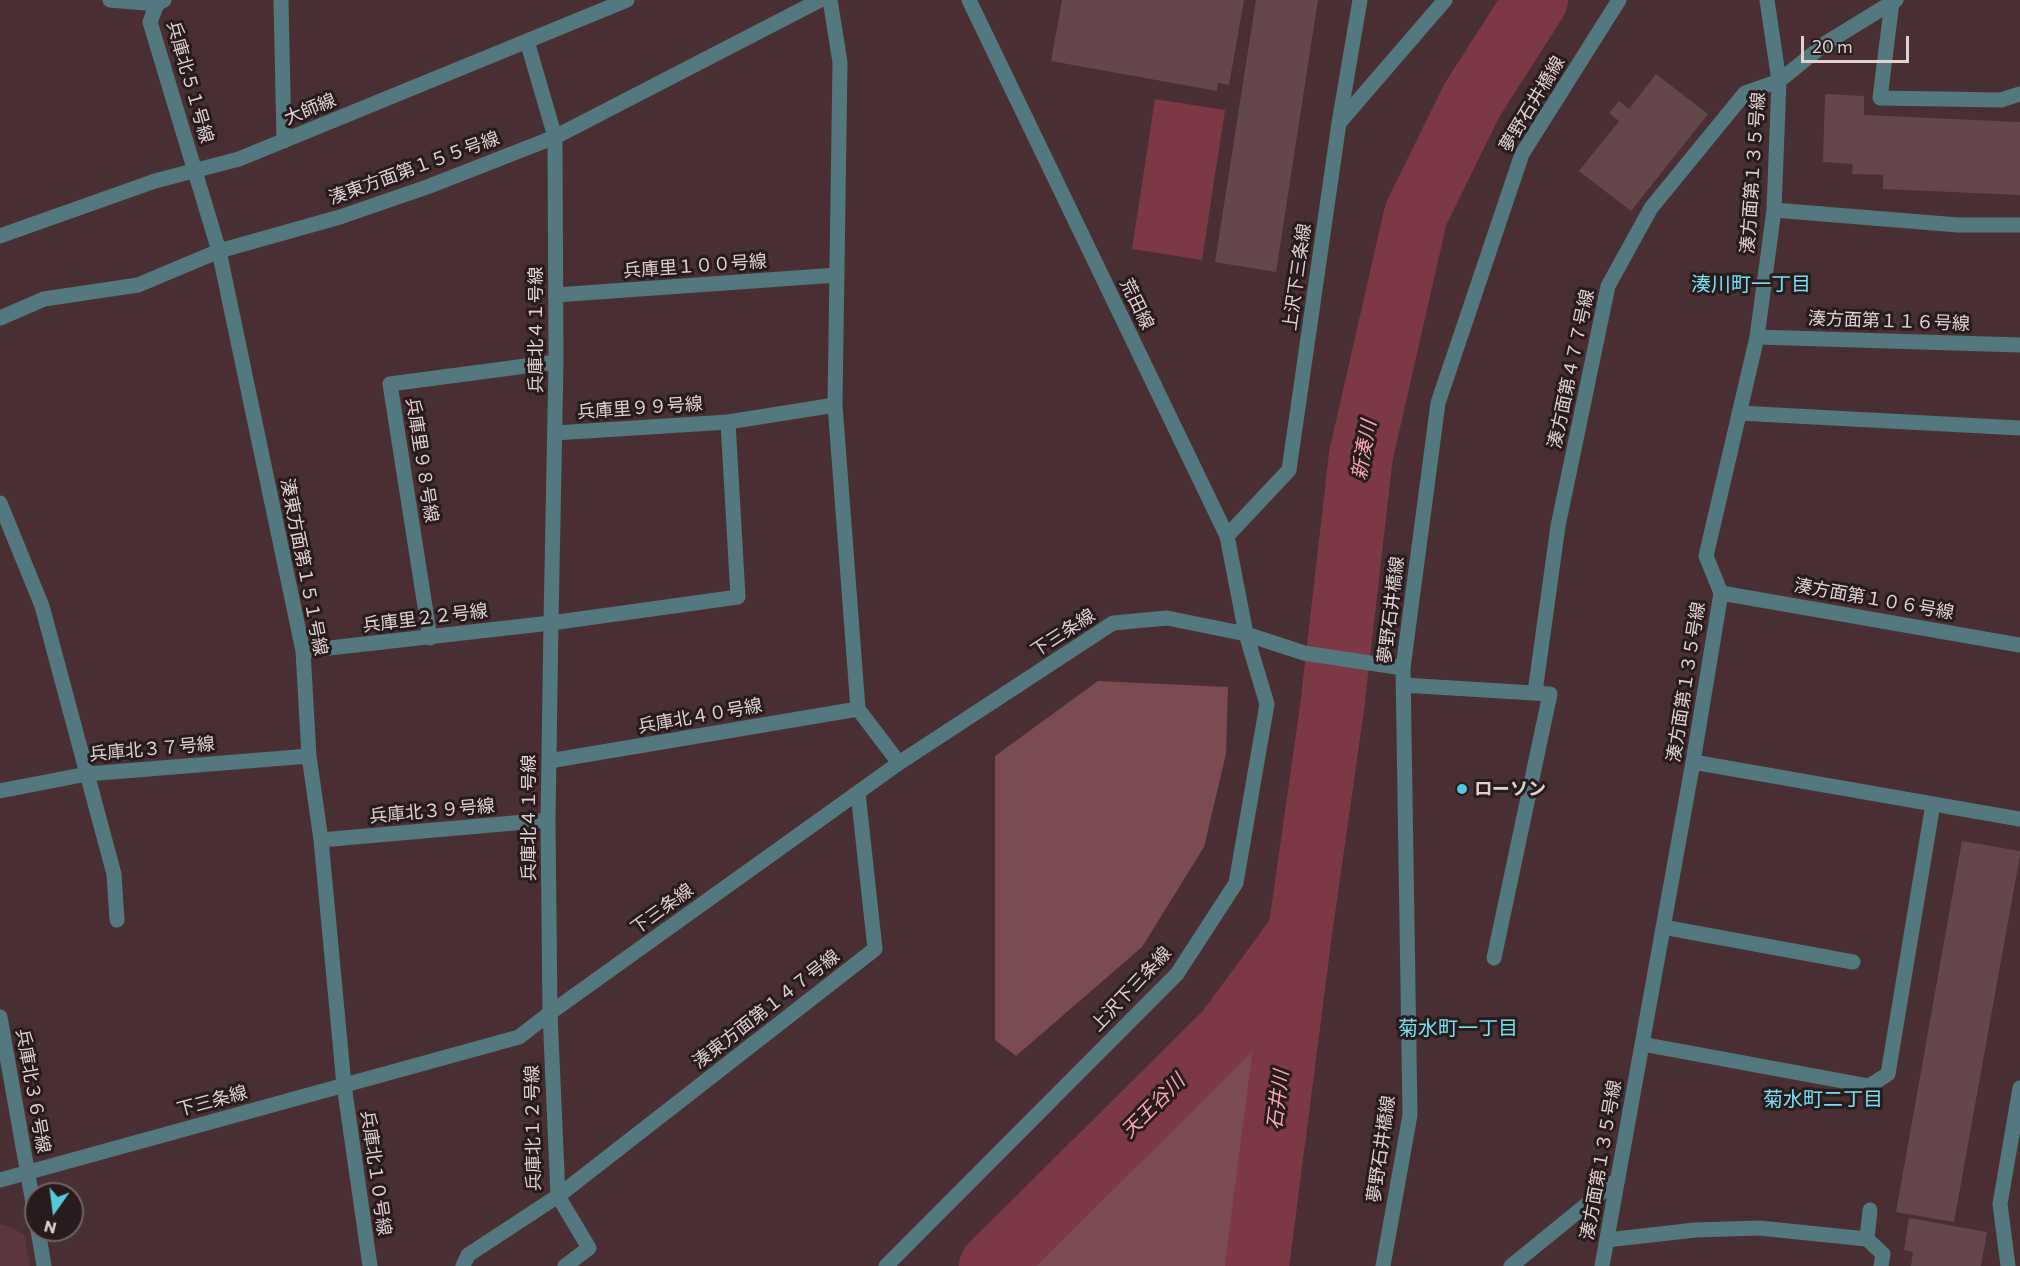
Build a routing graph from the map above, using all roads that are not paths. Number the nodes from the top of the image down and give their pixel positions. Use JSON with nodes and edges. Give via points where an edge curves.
{"nodes":[{"id":1,"x":110,"y":0,"type":"edge"},
{"id":2,"x":281,"y":0,"type":"edge"},
{"id":3,"x":627,"y":0,"type":"edge"},
{"id":4,"x":820,"y":0,"type":"edge"},
{"id":5,"x":830,"y":0,"type":"edge"},
{"id":6,"x":969,"y":0,"type":"edge"},
{"id":7,"x":1360,"y":0,"type":"edge"},
{"id":8,"x":1445,"y":0,"type":"edge"},
{"id":9,"x":1619,"y":0,"type":"edge"},
{"id":10,"x":1767,"y":0,"type":"edge"},
{"id":11,"x":1894,"y":1,"type":"edge"},
{"id":12,"x":160,"y":2,"type":"edge"},
{"id":13,"x":528,"y":41,"type":"junction"},
{"id":14,"x":1779,"y":81,"type":"junction"},
{"id":15,"x":2020,"y":94,"type":"edge"},
{"id":16,"x":1339,"y":123,"type":"junction"},
{"id":17,"x":555,"y":137,"type":"junction"},
{"id":18,"x":284,"y":141,"type":"junction"},
{"id":19,"x":195,"y":171,"type":"junction"},
{"id":20,"x":1774,"y":210,"type":"junction"},
{"id":21,"x":2020,"y":225,"type":"edge"},
{"id":22,"x":0,"y":236,"type":"edge"},
{"id":23,"x":219,"y":251,"type":"junction"},
{"id":24,"x":837,"y":275,"type":"junction"},
{"id":25,"x":556,"y":295,"type":"junction"},
{"id":26,"x":0,"y":318,"type":"edge"},
{"id":27,"x":1757,"y":337,"type":"junction"},
{"id":28,"x":2020,"y":345,"type":"edge"},
{"id":29,"x":556,"y":362,"type":"junction"},
{"id":30,"x":835,"y":405,"type":"junction"},
{"id":31,"x":1739,"y":413,"type":"junction"},
{"id":32,"x":728,"y":422,"type":"junction"},
{"id":33,"x":2020,"y":428,"type":"edge"},
{"id":34,"x":555,"y":433,"type":"junction"},
{"id":35,"x":0,"y":503,"type":"edge"},
{"id":36,"x":1227,"y":536,"type":"junction"},
{"id":37,"x":1721,"y":593,"type":"junction"},
{"id":38,"x":551,"y":622,"type":"junction"},
{"id":39,"x":1246,"y":634,"type":"junction"},
{"id":40,"x":430,"y":638,"type":"junction"},
{"id":41,"x":2020,"y":645,"type":"edge"},
{"id":42,"x":303,"y":651,"type":"junction"},
{"id":43,"x":1402,"y":668,"type":"junction"},
{"id":44,"x":1403,"y":685,"type":"junction"},
{"id":45,"x":1535,"y":692,"type":"junction"},
{"id":46,"x":858,"y":709,"type":"junction"},
{"id":47,"x":309,"y":756,"type":"junction"},
{"id":48,"x":549,"y":761,"type":"junction"},
{"id":49,"x":1693,"y":762,"type":"junction"},
{"id":50,"x":899,"y":763,"type":"junction"},
{"id":51,"x":87,"y":774,"type":"junction"},
{"id":52,"x":0,"y":791,"type":"edge"},
{"id":53,"x":858,"y":793,"type":"junction"},
{"id":54,"x":1933,"y":804,"type":"junction"},
{"id":55,"x":2020,"y":819,"type":"edge"},
{"id":56,"x":548,"y":820,"type":"junction"},
{"id":57,"x":321,"y":840,"type":"junction"},
{"id":58,"x":117,"y":920,"type":"dead end"},
{"id":59,"x":1663,"y":927,"type":"junction"},
{"id":60,"x":1494,"y":958,"type":"dead end"},
{"id":61,"x":1853,"y":962,"type":"dead end"},
{"id":62,"x":550,"y":1013,"type":"junction"},
{"id":63,"x":0,"y":1017,"type":"edge"},
{"id":64,"x":1642,"y":1044,"type":"junction"},
{"id":65,"x":344,"y":1085,"type":"junction"},
{"id":66,"x":2020,"y":1088,"type":"edge"},
{"id":67,"x":28,"y":1172,"type":"junction"},
{"id":68,"x":1618,"y":1179,"type":"junction"},
{"id":69,"x":0,"y":1180,"type":"edge"},
{"id":70,"x":30,"y":1182,"type":"edge"},
{"id":71,"x":558,"y":1196,"type":"junction"},
{"id":72,"x":1870,"y":1210,"type":"dead end"},
{"id":73,"x":1867,"y":1239,"type":"junction"},
{"id":74,"x":1607,"y":1240,"type":"junction"},
{"id":75,"x":40,"y":1242,"type":"edge"},
{"id":76,"x":44,"y":1266,"type":"edge"},
{"id":77,"x":370,"y":1266,"type":"edge"},
{"id":78,"x":464,"y":1266,"type":"edge"},
{"id":79,"x":565,"y":1266,"type":"edge"},
{"id":80,"x":886,"y":1266,"type":"edge"},
{"id":81,"x":1383,"y":1266,"type":"edge"},
{"id":82,"x":1511,"y":1266,"type":"edge"},
{"id":83,"x":1602,"y":1266,"type":"edge"},
{"id":84,"x":1881,"y":1266,"type":"edge"},
{"id":85,"x":2008,"y":1266,"type":"edge"}],
"edges":[{"from":1,"to":12,"type":"street"},
{"from":2,"to":18,"type":"street"},
{"from":3,"to":13,"type":"street","name":"大師線"},
{"from":4,"to":17,"type":"street","name":"湊東方面第１５５号線"},
{"from":5,"to":24,"type":"street","via":[[840,62]]},
{"from":6,"to":36,"type":"street","name":"荒田線"},
{"from":7,"to":16,"type":"street","name":"上沢下三条線"},
{"from":8,"to":16,"type":"street"},
{"from":9,"to":43,"type":"street","name":"夢野石井橋線","via":[[1522,153],[1438,403]]},
{"from":10,"to":14,"type":"street","name":"湊方面第１３５号線"},
{"from":11,"to":14,"type":"street","name":"湊方面第４７７号線","via":[[1826,43]]},
{"from":11,"to":15,"type":"street","via":[[1880,98],[2001,100]]},
{"from":12,"to":19,"type":"street","name":"兵庫北５１号線","via":[[150,22]]},
{"from":13,"to":17,"type":"street","name":"兵庫北４１号線"},
{"from":13,"to":18,"type":"street","name":"大師線"},
{"from":14,"to":20,"type":"street","name":"湊方面第１３５号線"},
{"from":14,"to":45,"type":"street","name":"湊方面第４７７号線","via":[[1744,93],[1651,208],[1608,286],[1558,526]]},
{"from":16,"to":36,"type":"street","name":"上沢下三条線","via":[[1289,470]]},
{"from":17,"to":23,"type":"street","name":"湊東方面第１５５号線","via":[[351,213]]},
{"from":17,"to":25,"type":"street","name":"兵庫北４１号線"},
{"from":18,"to":19,"type":"street","name":"大師線"},
{"from":19,"to":22,"type":"street","name":"大師線","via":[[155,181]]},
{"from":19,"to":23,"type":"street","name":"湊東方面第１５１号線"},
{"from":20,"to":21,"type":"street","via":[[1958,225]]},
{"from":20,"to":27,"type":"street","name":"湊方面第１３５号線"},
{"from":23,"to":26,"type":"street","name":"湊東方面第１５５号線","via":[[138,285],[44,298]]},
{"from":23,"to":42,"type":"street","name":"湊東方面第１５１号線"},
{"from":24,"to":25,"type":"street","name":"兵庫里１００号線"},
{"from":24,"to":30,"type":"street"},
{"from":25,"to":29,"type":"street","name":"兵庫北４１号線"},
{"from":27,"to":28,"type":"street","name":"湊方面第１１６号線"},
{"from":27,"to":31,"type":"street","name":"湊方面第１３５号線"},
{"from":29,"to":34,"type":"street","name":"兵庫北４１号線"},
{"from":29,"to":40,"type":"street","name":"兵庫里９８号線","via":[[390,384]]},
{"from":30,"to":32,"type":"street"},
{"from":30,"to":46,"type":"street"},
{"from":31,"to":33,"type":"street"},
{"from":31,"to":37,"type":"street","name":"湊方面第１３５号線","via":[[1706,556]]},
{"from":32,"to":34,"type":"street","name":"兵庫里９９号線"},
{"from":32,"to":38,"type":"street","via":[[738,597]]},
{"from":34,"to":38,"type":"street","name":"兵庫北４１号線"},
{"from":35,"to":51,"type":"street","via":[[42,606]]},
{"from":36,"to":39,"type":"street","name":"荒田線"},
{"from":37,"to":41,"type":"street","name":"湊方面第１０６号線"},
{"from":37,"to":49,"type":"street","name":"湊方面第１３５号線"},
{"from":38,"to":40,"type":"street","name":"兵庫里２２号線"},
{"from":38,"to":48,"type":"street","name":"兵庫北４１号線"},
{"from":39,"to":43,"type":"street","name":"下三条線","via":[[1304,652]]},
{"from":39,"to":50,"type":"street","name":"下三条線","via":[[1167,618],[1113,623]]},
{"from":39,"to":80,"type":"street","name":"上沢下三条線","via":[[1267,704],[1236,884],[1177,974]]},
{"from":40,"to":42,"type":"street","name":"兵庫里２２号線"},
{"from":42,"to":47,"type":"street","name":"湊東方面第１５１号線"},
{"from":43,"to":44,"type":"street","name":"夢野石井橋線"},
{"from":44,"to":45,"type":"street"},
{"from":44,"to":81,"type":"street","name":"夢野石井橋線","via":[[1410,1115]]},
{"from":45,"to":60,"type":"street","via":[[1550,694]]},
{"from":46,"to":48,"type":"street","name":"兵庫北４０号線"},
{"from":46,"to":50,"type":"street"},
{"from":47,"to":51,"type":"street","name":"兵庫北３７号線"},
{"from":47,"to":57,"type":"street","name":"湊東方面第１５１号線"},
{"from":48,"to":56,"type":"street","name":"兵庫北４１号線"},
{"from":49,"to":54,"type":"street"},
{"from":49,"to":59,"type":"street","name":"湊方面第１３５号線"},
{"from":50,"to":53,"type":"street","name":"下三条線"},
{"from":51,"to":52,"type":"street","name":"兵庫北３７号線"},
{"from":51,"to":58,"type":"street","via":[[114,874]]},
{"from":53,"to":62,"type":"street","name":"下三条線"},
{"from":53,"to":71,"type":"street","name":"湊東方面第１４７号線","via":[[875,949]]},
{"from":54,"to":55,"type":"street"},
{"from":54,"to":64,"type":"street","via":[[1888,1074],[1869,1086]]},
{"from":56,"to":57,"type":"street","name":"兵庫北３９号線"},
{"from":56,"to":62,"type":"street","name":"兵庫北４１号線"},
{"from":57,"to":65,"type":"street","name":"湊東方面第１５１号線"},
{"from":59,"to":61,"type":"street"},
{"from":59,"to":64,"type":"street","name":"湊方面第１３５号線"},
{"from":62,"to":65,"type":"street","name":"下三条線","via":[[519,1037]]},
{"from":62,"to":71,"type":"street","name":"兵庫北１２号線"},
{"from":63,"to":67,"type":"street","name":"兵庫北３６号線"},
{"from":64,"to":68,"type":"street","name":"湊方面第１３５号線"},
{"from":65,"to":67,"type":"street","name":"下三条線"},
{"from":65,"to":77,"type":"street","name":"兵庫北１０号線"},
{"from":66,"to":85,"type":"street","via":[[2000,1204]]},
{"from":67,"to":69,"type":"street","name":"下三条線"},
{"from":67,"to":70,"type":"street","name":"兵庫北３６号線"},
{"from":68,"to":74,"type":"street","name":"湊方面第１３５号線"},
{"from":68,"to":82,"type":"street"},
{"from":71,"to":78,"type":"street","name":"兵庫北１２号線","via":[[468,1255]]},
{"from":71,"to":79,"type":"street","via":[[589,1248]]},
{"from":72,"to":73,"type":"street"},
{"from":73,"to":74,"type":"street","via":[[1759,1228],[1695,1230]]},
{"from":73,"to":84,"type":"street","via":[[1883,1254]]},
{"from":74,"to":83,"type":"street","name":"湊方面第１３５号線"},
{"from":75,"to":76,"type":"street"}]}
